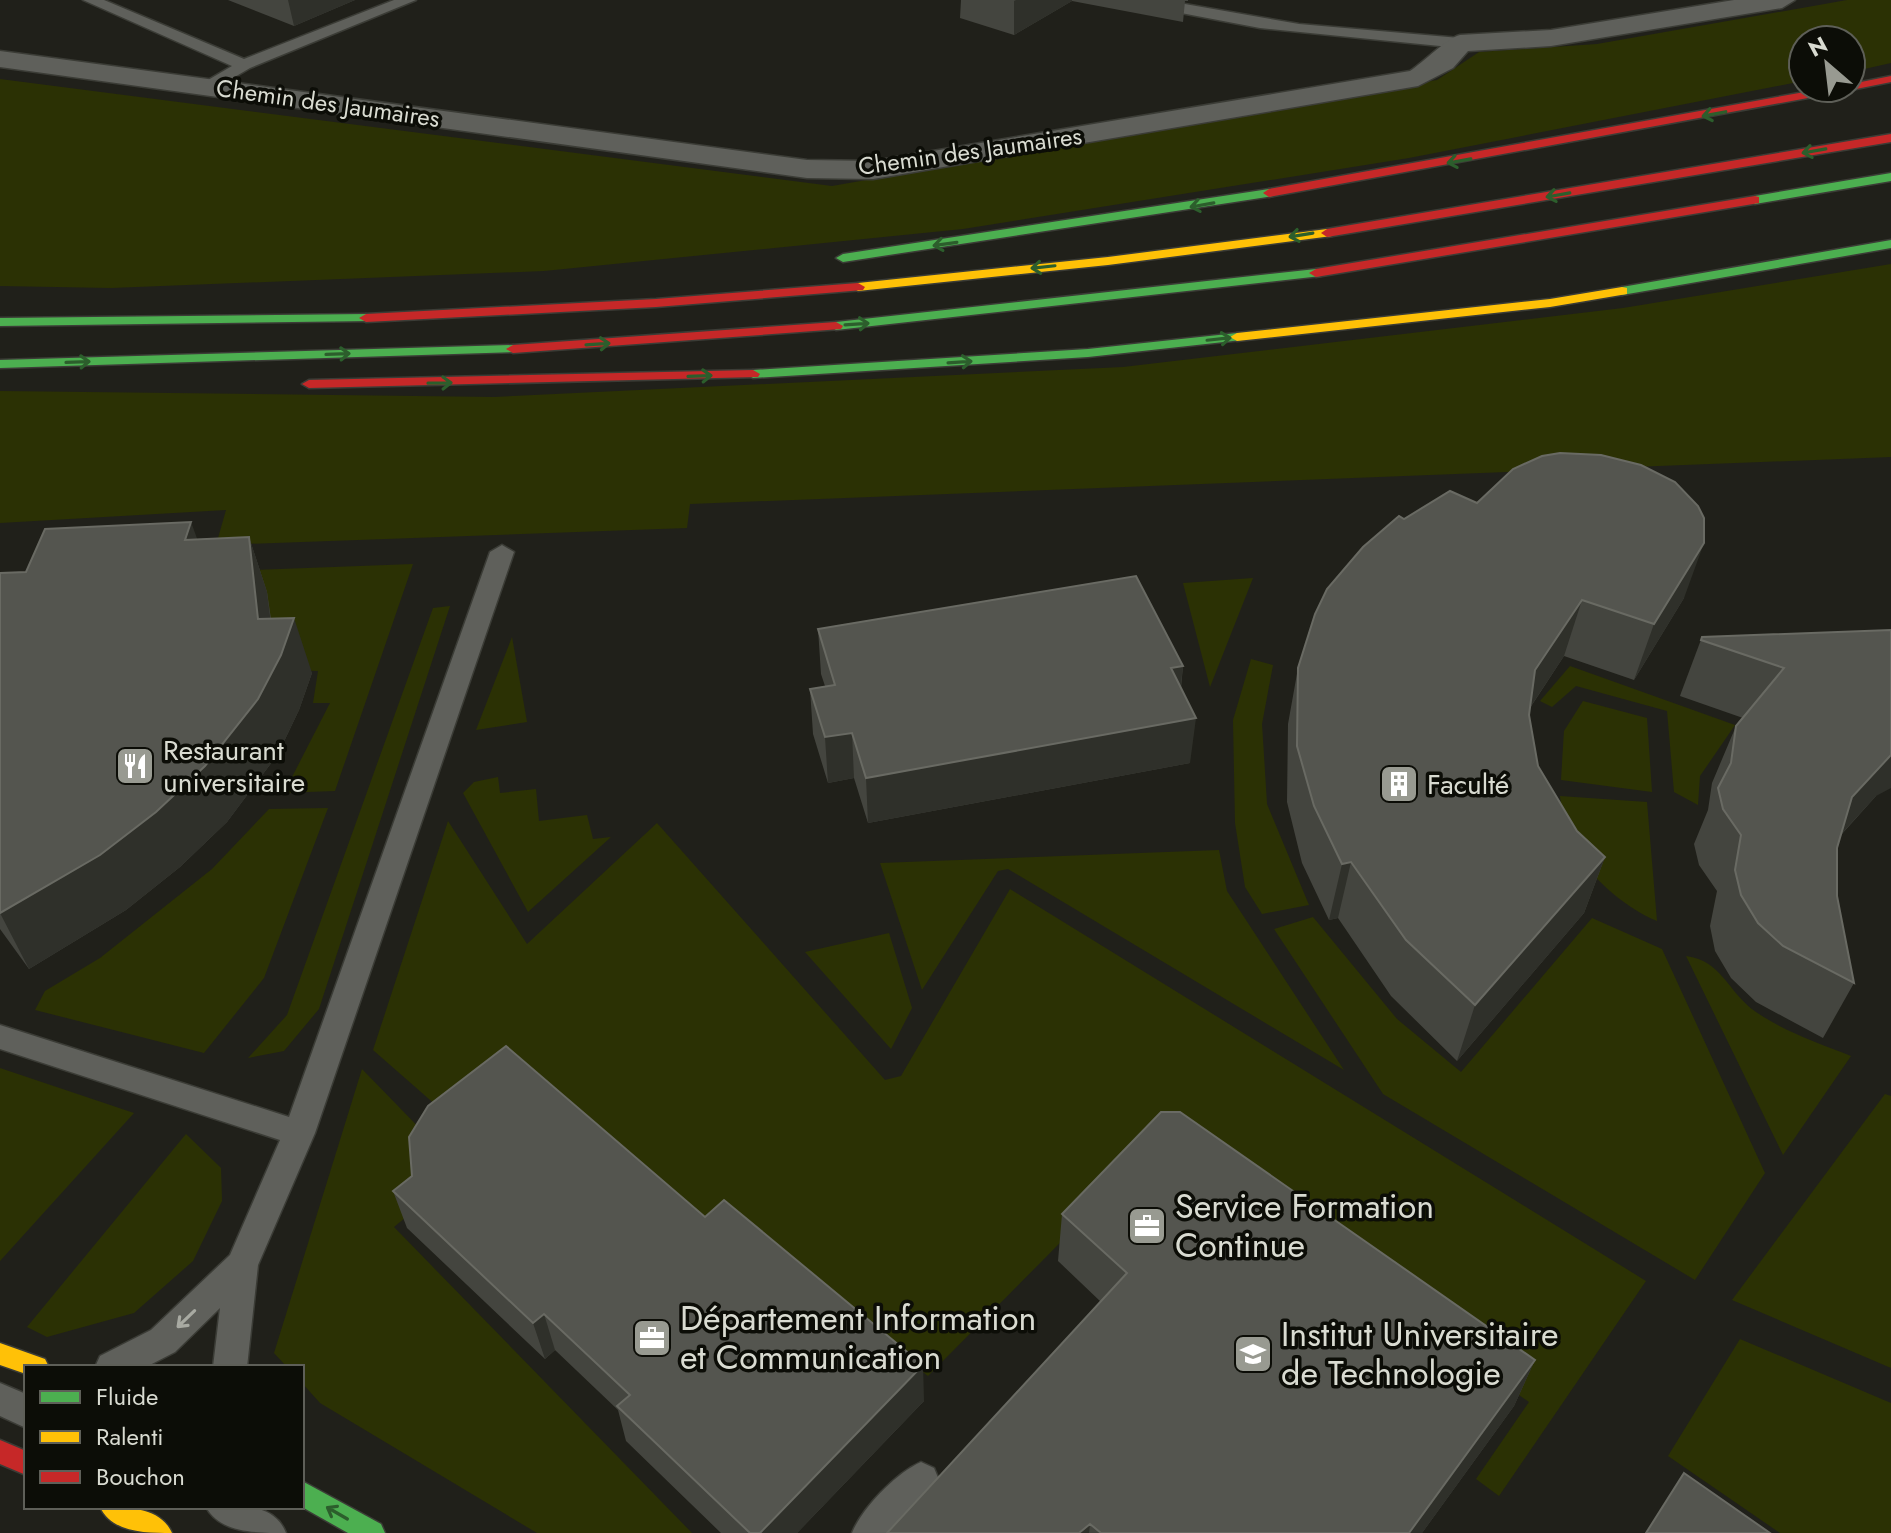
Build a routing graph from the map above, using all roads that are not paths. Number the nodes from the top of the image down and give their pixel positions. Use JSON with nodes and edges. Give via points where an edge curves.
{"nodes":[{"id":1,"x":91,"y":0,"type":"edge"},
{"id":2,"x":408,"y":0,"type":"edge"},
{"id":3,"x":1141,"y":0,"type":"edge"},
{"id":4,"x":1782,"y":0,"type":"edge"},
{"id":5,"x":1460,"y":43,"type":"junction"},
{"id":6,"x":0,"y":59,"type":"edge"},
{"id":7,"x":244,"y":65,"type":"junction"},
{"id":8,"x":1891,"y":79,"type":"edge"},
{"id":9,"x":1867,"y":84,"type":"edge"},
{"id":10,"x":209,"y":87,"type":"junction"},
{"id":11,"x":1787,"y":100,"type":"edge"},
{"id":12,"x":1891,"y":138,"type":"edge"},
{"id":13,"x":1891,"y":177,"type":"edge"},
{"id":14,"x":1891,"y":244,"type":"edge"},
{"id":15,"x":820,"y":261,"type":"dead end"},
{"id":16,"x":495,"y":292,"type":"dead end"},
{"id":17,"x":403,"y":297,"type":"dead end"},
{"id":18,"x":326,"y":299,"type":"dead end"},
{"id":19,"x":0,"y":303,"type":"edge"},
{"id":20,"x":0,"y":322,"type":"edge"},
{"id":21,"x":0,"y":364,"type":"edge"},
{"id":22,"x":0,"y":375,"type":"edge"},
{"id":23,"x":21,"y":382,"type":"dead end"},
{"id":24,"x":297,"y":384,"type":"dead end"},
{"id":25,"x":502,"y":552,"type":"dead end"},
{"id":26,"x":0,"y":1037,"type":"edge"},
{"id":27,"x":299,"y":1133,"type":"junction"},
{"id":28,"x":242,"y":1265,"type":"junction"},
{"id":29,"x":0,"y":1354,"type":"edge"},
{"id":30,"x":31,"y":1365,"type":"edge"},
{"id":31,"x":116,"y":1365,"type":"edge"},
{"id":32,"x":230,"y":1365,"type":"edge"},
{"id":33,"x":0,"y":1399,"type":"edge"},
{"id":34,"x":24,"y":1410,"type":"edge"},
{"id":35,"x":0,"y":1452,"type":"edge"},
{"id":36,"x":24,"y":1462,"type":"edge"},
{"id":37,"x":921,"y":1480,"type":"dead end"},
{"id":38,"x":304,"y":1494,"type":"edge"},
{"id":39,"x":227,"y":1509,"type":"edge"},
{"id":40,"x":268,"y":1533,"type":"edge"},
{"id":41,"x":372,"y":1533,"type":"edge"},
{"id":42,"x":870,"y":1533,"type":"edge"}],
"edges":[{"from":1,"to":7,"type":"lane"},
{"from":2,"to":7,"type":"lane"},
{"from":3,"to":5,"type":"lane","via":[[1356,38]]},
{"from":4,"to":5,"type":"street","via":[[1551,38]]},
{"from":5,"to":10,"type":"street","name":"Chemin des Jaumaires","via":[[1418,78],[873,170],[807,169]]},
{"from":6,"to":10,"type":"street","name":"Chemin des Jaumaires"},
{"from":7,"to":10,"type":"lane"},
{"from":8,"to":9,"type":"main road"},
{"from":11,"to":15,"type":"main road","one_way":true,"via":[[1166,212]]},
{"from":12,"to":20,"type":"main road","one_way":true,"via":[[1222,247],[946,277],[705,300],[318,320]]},
{"from":21,"to":13,"type":"main road","one_way":true,"via":[[548,348],[921,319],[1298,276]]},
{"from":24,"to":14,"type":"main road","one_way":true,"via":[[668,378],[1088,353],[1550,303]]},
{"from":16,"to":17,"type":"main road"},
{"from":18,"to":19,"type":"main road"},
{"from":22,"to":23,"type":"main road"},
{"from":25,"to":27,"type":"lane"},
{"from":26,"to":27,"type":"lane"},
{"from":27,"to":28,"type":"lane"},
{"from":28,"to":31,"type":"lane","one_way":true,"via":[[163,1341]]},
{"from":28,"to":32,"type":"lane"},
{"from":29,"to":30,"type":"main road"},
{"from":33,"to":34,"type":"lane"},
{"from":35,"to":36,"type":"main road"},
{"from":37,"to":42,"type":"lane"},
{"from":41,"to":38,"type":"main road","one_way":true},
{"from":39,"to":40,"type":"lane"}]}
